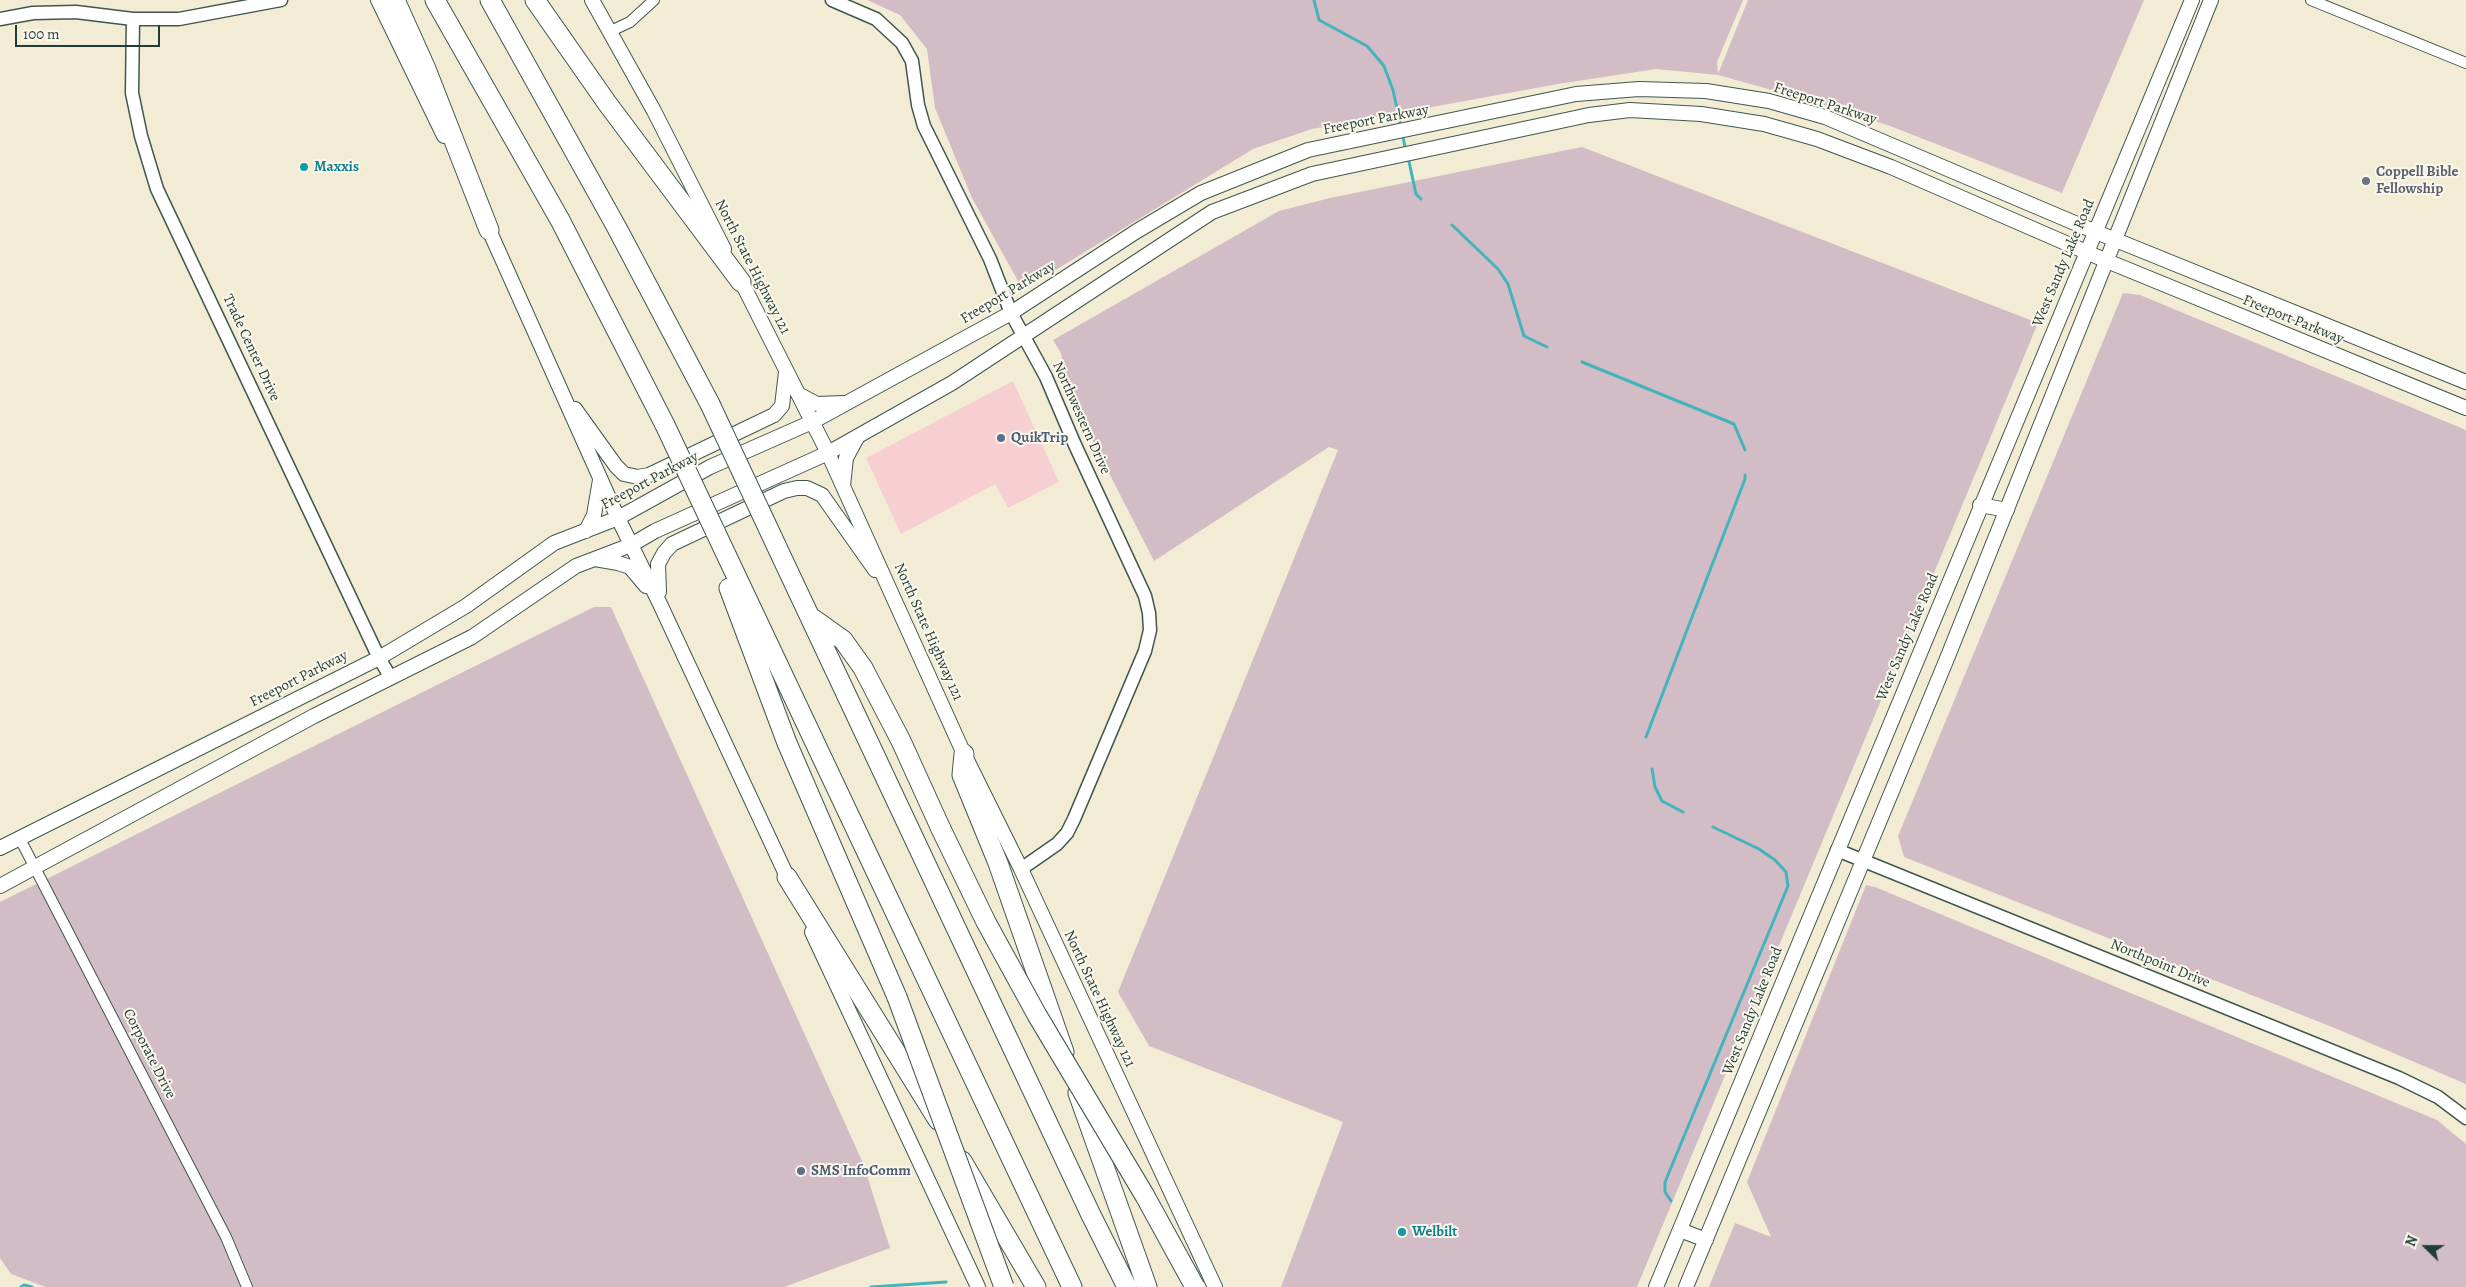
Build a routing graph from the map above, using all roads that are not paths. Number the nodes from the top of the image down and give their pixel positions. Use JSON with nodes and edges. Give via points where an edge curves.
{"nodes":[{"id":1,"x":281,"y":0,"type":"edge"},
{"id":2,"x":378,"y":0,"type":"edge"},
{"id":3,"x":395,"y":0,"type":"edge"},
{"id":4,"x":435,"y":0,"type":"edge"},
{"id":5,"x":490,"y":0,"type":"edge"},
{"id":6,"x":535,"y":0,"type":"edge"},
{"id":7,"x":592,"y":0,"type":"edge"},
{"id":8,"x":654,"y":0,"type":"edge"},
{"id":9,"x":832,"y":0,"type":"edge"},
{"id":10,"x":2192,"y":0,"type":"edge"},
{"id":11,"x":2211,"y":0,"type":"edge"},
{"id":12,"x":2312,"y":0,"type":"edge"},
{"id":13,"x":0,"y":18,"type":"edge"},
{"id":14,"x":133,"y":19,"type":"junction"},
{"id":15,"x":611,"y":31,"type":"junction"},
{"id":16,"x":2466,"y":63,"type":"edge"},
{"id":17,"x":1899,"y":147,"type":"junction"},
{"id":18,"x":1891,"y":167,"type":"junction"},
{"id":19,"x":489,"y":230,"type":"junction"},
{"id":20,"x":2096,"y":232,"type":"junction"},
{"id":21,"x":2116,"y":240,"type":"junction"},
{"id":22,"x":2087,"y":253,"type":"junction"},
{"id":23,"x":2107,"y":262,"type":"junction"},
{"id":24,"x":741,"y":282,"type":"junction"},
{"id":25,"x":2275,"y":304,"type":"junction"},
{"id":26,"x":1011,"y":313,"type":"junction"},
{"id":27,"x":2265,"y":326,"type":"junction"},
{"id":28,"x":1024,"y":337,"type":"junction"},
{"id":29,"x":2412,"y":360,"type":"junction"},
{"id":30,"x":786,"y":371,"type":"junction"},
{"id":31,"x":2402,"y":382,"type":"junction"},
{"id":32,"x":2466,"y":382,"type":"edge"},
{"id":33,"x":558,"y":386,"type":"junction"},
{"id":34,"x":798,"y":394,"type":"junction"},
{"id":35,"x":847,"y":403,"type":"junction"},
{"id":36,"x":2466,"y":408,"type":"edge"},
{"id":37,"x":812,"y":422,"type":"junction"},
{"id":38,"x":859,"y":434,"type":"junction"},
{"id":39,"x":828,"y":453,"type":"junction"},
{"id":40,"x":600,"y":479,"type":"junction"},
{"id":41,"x":843,"y":487,"type":"junction"},
{"id":42,"x":1980,"y":504,"type":"junction"},
{"id":43,"x":2006,"y":510,"type":"junction"},
{"id":44,"x":618,"y":518,"type":"junction"},
{"id":45,"x":586,"y":531,"type":"junction"},
{"id":46,"x":718,"y":538,"type":"junction"},
{"id":47,"x":631,"y":545,"type":"junction"},
{"id":48,"x":594,"y":559,"type":"junction"},
{"id":49,"x":894,"y":597,"type":"junction"},
{"id":50,"x":660,"y":604,"type":"junction"},
{"id":51,"x":809,"y":616,"type":"junction"},
{"id":52,"x":379,"y":658,"type":"junction"},
{"id":53,"x":391,"y":678,"type":"junction"},
{"id":54,"x":964,"y":754,"type":"junction"},
{"id":55,"x":19,"y":837,"type":"junction"},
{"id":56,"x":0,"y":848,"type":"edge"},
{"id":57,"x":1837,"y":850,"type":"junction"},
{"id":58,"x":1863,"y":860,"type":"junction"},
{"id":59,"x":35,"y":868,"type":"junction"},
{"id":60,"x":1021,"y":869,"type":"junction"},
{"id":61,"x":787,"y":877,"type":"junction"},
{"id":62,"x":0,"y":886,"type":"edge"},
{"id":63,"x":2466,"y":1118,"type":"edge"},
{"id":64,"x":1680,"y":1230,"type":"junction"},
{"id":65,"x":1706,"y":1240,"type":"junction"},
{"id":66,"x":247,"y":1287,"type":"edge"},
{"id":67,"x":978,"y":1287,"type":"edge"},
{"id":68,"x":1004,"y":1287,"type":"edge"},
{"id":69,"x":1036,"y":1287,"type":"edge"},
{"id":70,"x":1072,"y":1287,"type":"edge"},
{"id":71,"x":1127,"y":1287,"type":"edge"},
{"id":72,"x":1147,"y":1287,"type":"edge"},
{"id":73,"x":1196,"y":1287,"type":"edge"},
{"id":74,"x":1215,"y":1287,"type":"edge"},
{"id":75,"x":1656,"y":1287,"type":"edge"},
{"id":76,"x":1686,"y":1287,"type":"edge"}],
"edges":[{"from":1,"to":14,"type":"street","via":[[179,19]]},
{"from":2,"to":19,"type":"main road"},
{"from":3,"to":19,"type":"highway","via":[[426,69]]},
{"from":4,"to":46,"type":"highway","bridge":true,"via":[[560,220]]},
{"from":5,"to":51,"type":"highway","bridge":true,"via":[[710,404]]},
{"from":6,"to":24,"type":"highway","via":[[607,103]]},
{"from":7,"to":15,"type":"main road","name":"North State Highway 121"},
{"from":8,"to":15,"type":"street","via":[[630,22]]},
{"from":9,"to":26,"type":"street","name":"Northwestern Drive","via":[[876,19],[891,30],[912,61],[924,126],[990,259]]},
{"from":10,"to":20,"type":"main road","name":"West Sandy Lake Road"},
{"from":11,"to":21,"type":"main road"},
{"from":12,"to":16,"type":"street"},
{"from":13,"to":14,"type":"street","via":[[76,12]]},
{"from":14,"to":52,"type":"street","name":"Trade Center Drive","via":[[132,93],[157,189]]},
{"from":15,"to":24,"type":"main road","name":"North State Highway 121"},
{"from":17,"to":18,"type":"main road"},
{"from":17,"to":20,"type":"main road","name":"Freeport Parkway"},
{"from":17,"to":26,"type":"main road","name":"Freeport Parkway","via":[[1825,117],[1769,101],[1706,91],[1639,89],[1576,94],[1308,150],[1201,193],[1136,231]]},
{"from":18,"to":22,"type":"main road"},
{"from":18,"to":28,"type":"main road","via":[[1817,139],[1764,124],[1701,114],[1630,110],[1589,115],[1312,174],[1212,212]]},
{"from":19,"to":33,"type":"main road"},
{"from":20,"to":21,"type":"main road","name":"Freeport Parkway"},
{"from":20,"to":22,"type":"main road","name":"West Sandy Lake Road"},
{"from":21,"to":23,"type":"main road"},
{"from":21,"to":25,"type":"main road","name":"Freeport Parkway"},
{"from":22,"to":23,"type":"main road","name":"Freeport Parkway"},
{"from":22,"to":42,"type":"main road","name":"West Sandy Lake Road"},
{"from":23,"to":27,"type":"main road","name":"Freeport Parkway"},
{"from":23,"to":43,"type":"main road"},
{"from":24,"to":30,"type":"main road","name":"North State Highway 121"},
{"from":25,"to":27,"type":"main road"},
{"from":25,"to":29,"type":"main road","name":"Freeport Parkway"},
{"from":26,"to":28,"type":"street","name":"Northwestern Drive"},
{"from":26,"to":35,"type":"main road","name":"Freeport Parkway"},
{"from":27,"to":31,"type":"main road","name":"Freeport Parkway"},
{"from":28,"to":38,"type":"main road","via":[[952,383]]},
{"from":28,"to":60,"type":"street","name":"Northwestern Drive","via":[[1046,378],[1145,596],[1150,630],[1145,651],[1067,833]]},
{"from":29,"to":31,"type":"main road"},
{"from":29,"to":32,"type":"main road","name":"Freeport Parkway"},
{"from":30,"to":33,"type":"main road","via":[[782,406],[774,415],[649,475],[638,477],[624,474],[616,466]]},
{"from":30,"to":34,"type":"main road","name":"North State Highway 121"},
{"from":31,"to":36,"type":"main road","name":"Freeport Parkway"},
{"from":33,"to":40,"type":"main road"},
{"from":34,"to":35,"type":"main road","via":[[817,404]]},
{"from":34,"to":37,"type":"main road","name":"North State Highway 121"},
{"from":35,"to":37,"type":"main road","name":"Freeport Parkway"},
{"from":37,"to":39,"type":"main road","name":"North State Highway 121"},
{"from":37,"to":44,"type":"main road","name":"Freeport Parkway","via":[[710,466]]},
{"from":38,"to":39,"type":"main road"},
{"from":38,"to":41,"type":"main road","via":[[846,458]]},
{"from":39,"to":41,"type":"main road","name":"North State Highway 121"},
{"from":39,"to":47,"type":"main road","via":[[655,531]]},
{"from":40,"to":44,"type":"main road"},
{"from":40,"to":45,"type":"main road","via":[[594,515]]},
{"from":41,"to":49,"type":"main road","name":"North State Highway 121"},
{"from":42,"to":43,"type":"main road"},
{"from":42,"to":57,"type":"main road","name":"West Sandy Lake Road"},
{"from":43,"to":58,"type":"main road"},
{"from":44,"to":45,"type":"main road","name":"Freeport Parkway"},
{"from":44,"to":47,"type":"main road"},
{"from":45,"to":52,"type":"main road","name":"Freeport Parkway","via":[[554,543],[466,606]]},
{"from":46,"to":68,"type":"highway","bridge":true,"via":[[718,558],[787,742],[897,996]]},
{"from":46,"to":70,"type":"highway"},
{"from":47,"to":48,"type":"main road"},
{"from":47,"to":50,"type":"main road"},
{"from":48,"to":50,"type":"main road","via":[[630,568]]},
{"from":48,"to":53,"type":"main road","via":[[576,566],[472,637]]},
{"from":49,"to":50,"type":"main road","via":[[822,495],[807,488],[797,488],[784,491],[672,544],[658,564]]},
{"from":49,"to":54,"type":"main road","name":"North State Highway 121"},
{"from":50,"to":61,"type":"main road"},
{"from":51,"to":71,"type":"highway"},
{"from":51,"to":73,"type":"highway","bridge":true,"via":[[843,640],[863,668],[986,922],[1036,1015]]},
{"from":52,"to":53,"type":"street","name":"Trade Center Drive"},
{"from":52,"to":55,"type":"main road","name":"Freeport Parkway"},
{"from":53,"to":59,"type":"main road","via":[[314,716]]},
{"from":54,"to":60,"type":"main road","name":"North State Highway 121"},
{"from":54,"to":72,"type":"highway","via":[[962,776],[998,863]]},
{"from":55,"to":56,"type":"main road","name":"Freeport Parkway"},
{"from":55,"to":59,"type":"street","name":"Corporate Drive"},
{"from":57,"to":58,"type":"street","name":"Northpoint Drive"},
{"from":57,"to":64,"type":"main road","name":"West Sandy Lake Road"},
{"from":58,"to":63,"type":"street","name":"Northpoint Drive","via":[[2399,1078],[2438,1097]]},
{"from":58,"to":65,"type":"main road"},
{"from":59,"to":62,"type":"main road"},
{"from":59,"to":66,"type":"street","name":"Corporate Drive","via":[[226,1237]]},
{"from":60,"to":74,"type":"main road","name":"North State Highway 121"},
{"from":61,"to":67,"type":"main road"},
{"from":61,"to":69,"type":"highway","via":[[890,1041]]},
{"from":64,"to":65,"type":"main road"},
{"from":64,"to":75,"type":"main road","name":"West Sandy Lake Road"},
{"from":65,"to":76,"type":"main road"}]}
